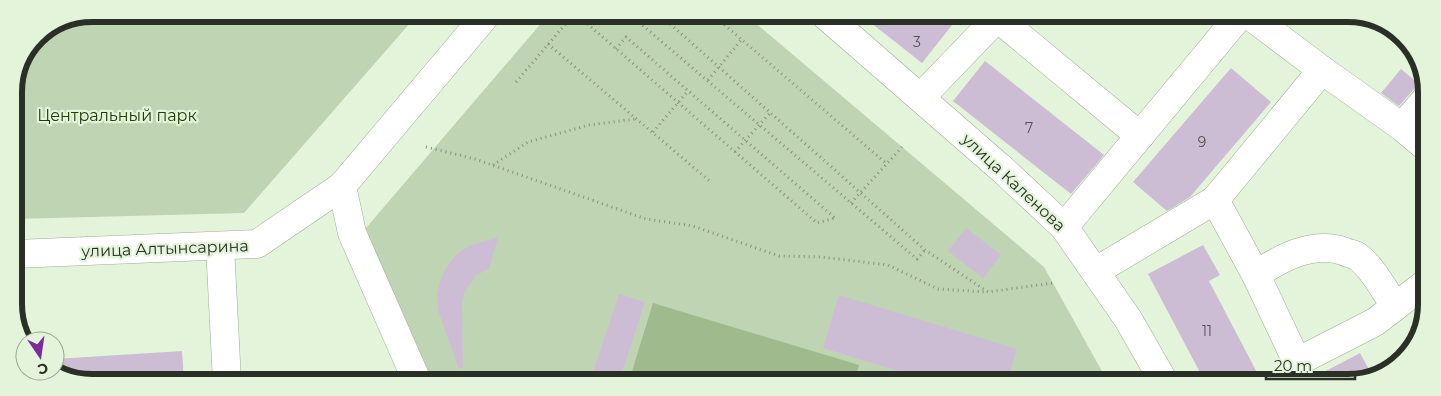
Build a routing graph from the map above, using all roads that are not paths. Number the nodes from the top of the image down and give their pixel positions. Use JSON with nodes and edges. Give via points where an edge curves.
{"nodes":[{"id":1,"x":480,"y":22,"type":"edge"},
{"id":2,"x":833,"y":22,"type":"edge"},
{"id":3,"x":990,"y":22,"type":"edge"},
{"id":4,"x":1002,"y":22,"type":"edge"},
{"id":5,"x":1234,"y":22,"type":"edge"},
{"id":6,"x":1258,"y":22,"type":"edge"},
{"id":7,"x":1322,"y":70,"type":"junction"},
{"id":8,"x":921,"y":98,"type":"junction"},
{"id":9,"x":1418,"y":108,"type":"edge"},
{"id":10,"x":1402,"y":127,"type":"junction"},
{"id":11,"x":1140,"y":136,"type":"junction"},
{"id":12,"x":1418,"y":140,"type":"edge"},
{"id":13,"x":342,"y":186,"type":"junction"},
{"id":14,"x":1215,"y":200,"type":"junction"},
{"id":15,"x":1064,"y":227,"type":"junction"},
{"id":16,"x":220,"y":246,"type":"junction"},
{"id":17,"x":22,"y":254,"type":"edge"},
{"id":18,"x":1096,"y":271,"type":"junction"},
{"id":19,"x":1256,"y":275,"type":"junction"},
{"id":20,"x":1418,"y":289,"type":"edge"},
{"id":21,"x":1395,"y":306,"type":"junction"},
{"id":22,"x":1159,"y":373,"type":"edge"},
{"id":23,"x":227,"y":374,"type":"edge"},
{"id":24,"x":414,"y":374,"type":"edge"}],
"edges":[{"from":1,"to":13,"type":"street","name":"улица Алтынсарина"},
{"from":2,"to":8,"type":"street","name":"улица Каленова"},
{"from":3,"to":8,"type":"street"},
{"from":4,"to":11,"type":"street"},
{"from":5,"to":11,"type":"street"},
{"from":6,"to":7,"type":"street"},
{"from":7,"to":10,"type":"street"},
{"from":7,"to":14,"type":"street"},
{"from":8,"to":15,"type":"street","name":"улица Каленова"},
{"from":9,"to":10,"type":"street"},
{"from":10,"to":12,"type":"street"},
{"from":11,"to":15,"type":"street"},
{"from":13,"to":16,"type":"street","name":"улица Алтынсарина","via":[[257,244]]},
{"from":13,"to":24,"type":"street","via":[[352,233]]},
{"from":14,"to":18,"type":"street"},
{"from":14,"to":19,"type":"street"},
{"from":15,"to":18,"type":"street","name":"улица Каленова"},
{"from":16,"to":17,"type":"street","name":"улица Алтынсарина"},
{"from":16,"to":23,"type":"street"},
{"from":18,"to":22,"type":"street","name":"улица Каленова"},
{"from":19,"to":21,"type":"street","via":[[1292,254],[1334,248],[1356,256],[1371,271]]},
{"from":19,"to":21,"type":"street","via":[[1297,362],[1375,322]]},
{"from":20,"to":21,"type":"street"}]}
